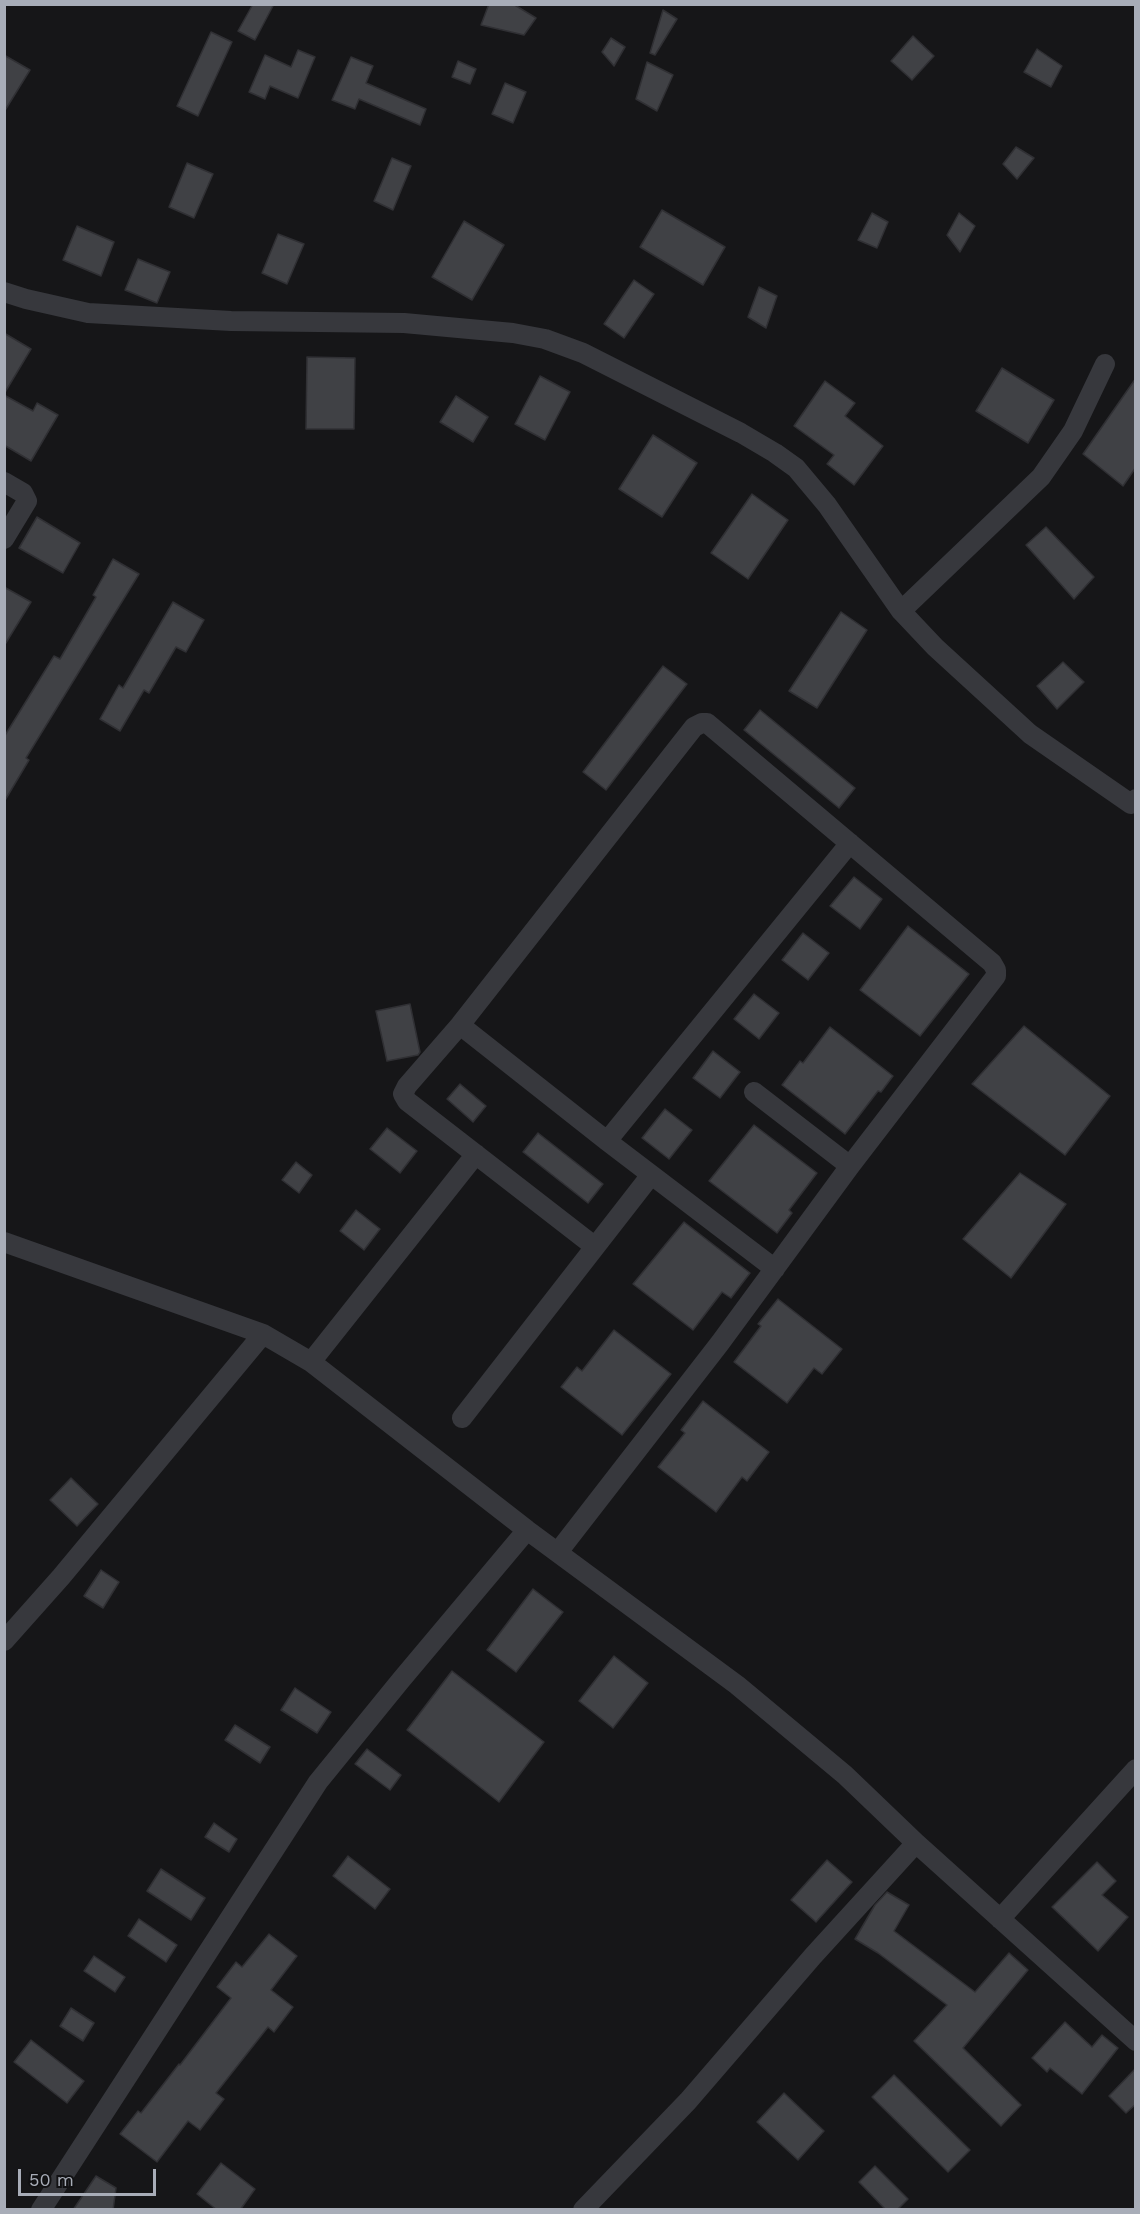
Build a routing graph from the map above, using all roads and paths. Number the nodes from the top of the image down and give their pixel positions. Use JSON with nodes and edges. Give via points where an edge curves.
{"nodes":[{"id":1,"x":4,"y":292,"type":"edge"},
{"id":2,"x":1105,"y":364,"type":"dead end"},
{"id":3,"x":4,"y":482,"type":"edge"},
{"id":4,"x":4,"y":539,"type":"edge"},
{"id":5,"x":901,"y":611,"type":"junction"},
{"id":6,"x":1134,"y":804,"type":"edge"},
{"id":7,"x":850,"y":843,"type":"junction"},
{"id":8,"x":460,"y":1025,"type":"junction"},
{"id":9,"x":754,"y":1092,"type":"dead end"},
{"id":10,"x":607,"y":1141,"type":"junction"},
{"id":11,"x":476,"y":1154,"type":"junction"},
{"id":12,"x":850,"y":1166,"type":"junction"},
{"id":13,"x":651,"y":1175,"type":"junction"},
{"id":14,"x":4,"y":1242,"type":"edge"},
{"id":15,"x":594,"y":1246,"type":"junction"},
{"id":16,"x":775,"y":1269,"type":"junction"},
{"id":17,"x":263,"y":1334,"type":"junction"},
{"id":18,"x":311,"y":1362,"type":"junction"},
{"id":19,"x":462,"y":1418,"type":"dead end"},
{"id":20,"x":527,"y":1530,"type":"junction"},
{"id":21,"x":558,"y":1552,"type":"junction"},
{"id":22,"x":4,"y":1641,"type":"edge"},
{"id":23,"x":1136,"y":1769,"type":"edge"},
{"id":24,"x":916,"y":1843,"type":"junction"},
{"id":25,"x":1000,"y":1919,"type":"junction"},
{"id":26,"x":1136,"y":2041,"type":"edge"},
{"id":27,"x":41,"y":2210,"type":"edge"},
{"id":28,"x":583,"y":2210,"type":"edge"}],
"edges":[{"from":1,"to":5,"type":"street","via":[[88,313],[231,321],[404,323],[513,333],[558,343],[741,433],[796,468]]},
{"from":2,"to":5,"type":"street","via":[[1073,431],[1041,477]]},
{"from":3,"to":4,"type":"street","via":[[23,493],[27,501]]},
{"from":5,"to":6,"type":"street","via":[[1022,726],[1098,783]]},
{"from":7,"to":8,"type":"street","via":[[712,726],[698,724]]},
{"from":7,"to":10,"type":"street"},
{"from":7,"to":12,"type":"street","via":[[992,963],[997,973]]},
{"from":8,"to":10,"type":"street"},
{"from":8,"to":11,"type":"street","via":[[403,1094]]},
{"from":9,"to":12,"type":"street"},
{"from":10,"to":13,"type":"street"},
{"from":11,"to":15,"type":"street"},
{"from":11,"to":18,"type":"street"},
{"from":12,"to":16,"type":"street"},
{"from":13,"to":15,"type":"street"},
{"from":13,"to":16,"type":"street"},
{"from":14,"to":17,"type":"street"},
{"from":15,"to":19,"type":"street"},
{"from":16,"to":21,"type":"street"},
{"from":17,"to":18,"type":"street"},
{"from":17,"to":22,"type":"street"},
{"from":18,"to":20,"type":"street"},
{"from":20,"to":21,"type":"street"},
{"from":20,"to":27,"type":"street","via":[[318,1782]]},
{"from":21,"to":24,"type":"street","via":[[737,1685],[846,1775]]},
{"from":23,"to":25,"type":"street"},
{"from":24,"to":25,"type":"street"},
{"from":24,"to":28,"type":"street","via":[[688,2101]]},
{"from":25,"to":26,"type":"street"}]}
